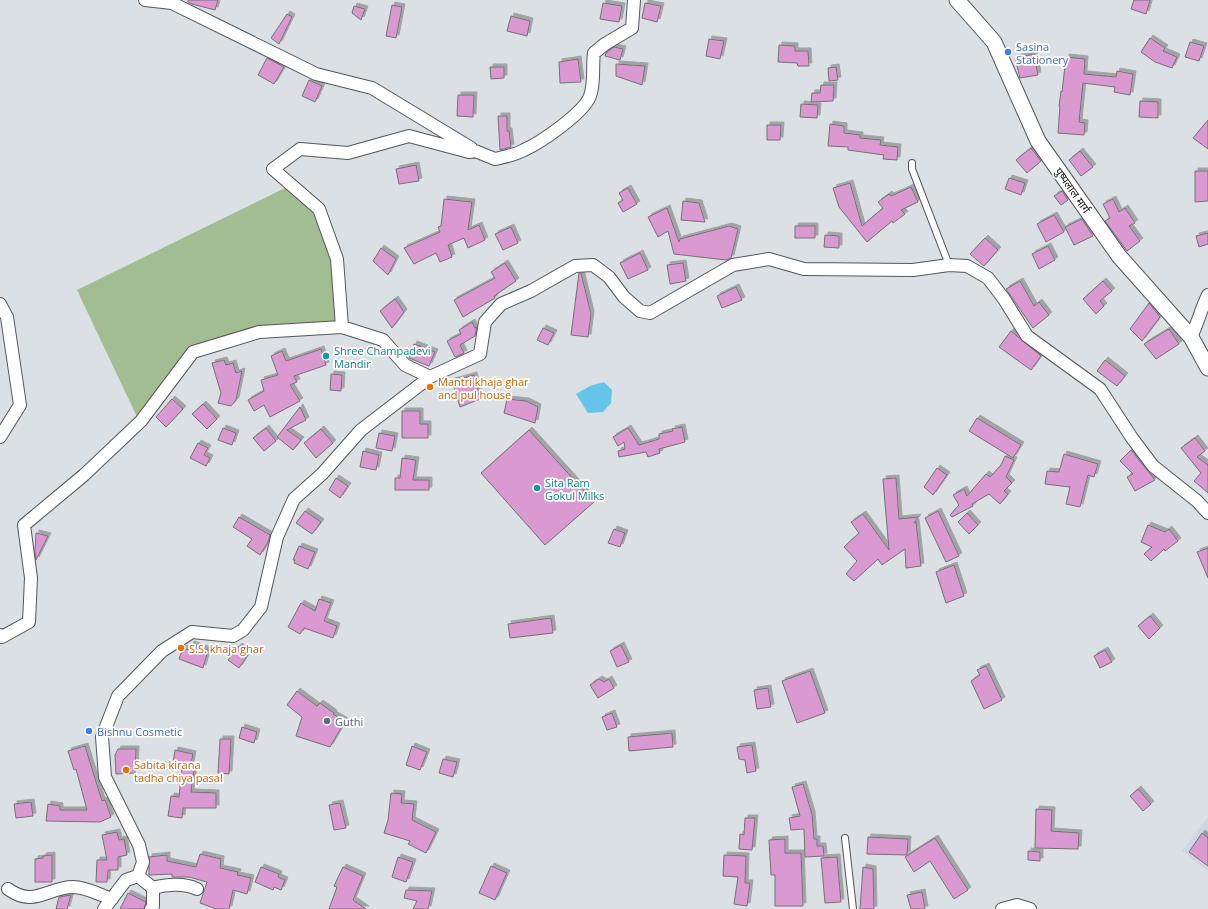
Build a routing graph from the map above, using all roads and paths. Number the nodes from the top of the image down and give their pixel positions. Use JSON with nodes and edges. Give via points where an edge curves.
{"nodes":[{"id":1,"x":145,"y":0,"type":"edge"},
{"id":2,"x":634,"y":0,"type":"edge"},
{"id":3,"x":957,"y":0,"type":"edge"},
{"id":4,"x":173,"y":1,"type":"edge"},
{"id":5,"x":475,"y":151,"type":"junction"},
{"id":6,"x":912,"y":163,"type":"dead end"},
{"id":7,"x":949,"y":265,"type":"junction"},
{"id":8,"x":1208,"y":295,"type":"edge"},
{"id":9,"x":0,"y":304,"type":"edge"},
{"id":10,"x":342,"y":327,"type":"junction"},
{"id":11,"x":1191,"y":337,"type":"junction"},
{"id":12,"x":1208,"y":368,"type":"edge"},
{"id":13,"x":430,"y":377,"type":"junction"},
{"id":14,"x":0,"y":437,"type":"edge"},
{"id":15,"x":1208,"y":513,"type":"edge"},
{"id":16,"x":0,"y":635,"type":"edge"},
{"id":17,"x":845,"y":838,"type":"dead end"},
{"id":18,"x":138,"y":876,"type":"junction"},
{"id":19,"x":153,"y":888,"type":"junction"},
{"id":20,"x":197,"y":889,"type":"dead end"},
{"id":21,"x":8,"y":890,"type":"dead end"},
{"id":22,"x":112,"y":899,"type":"junction"},
{"id":23,"x":104,"y":909,"type":"edge"},
{"id":24,"x":151,"y":909,"type":"edge"},
{"id":25,"x":853,"y":909,"type":"edge"},
{"id":26,"x":1002,"y":909,"type":"edge"},
{"id":27,"x":1030,"y":909,"type":"edge"}],
"edges":[{"from":1,"to":4,"type":"street"},
{"from":2,"to":5,"type":"street","via":[[632,28],[594,54],[593,82],[585,105],[558,130],[524,151],[495,160]]},
{"from":3,"to":11,"type":"street","name":"पुष्पलाल मार्ग","via":[[994,42],[1043,147],[1119,256]]},
{"from":4,"to":5,"type":"street","via":[[316,74],[372,88]]},
{"from":5,"to":10,"type":"street","via":[[469,152],[409,136],[348,153],[300,149],[273,169],[319,209],[337,259]]},
{"from":6,"to":7,"type":"lane","via":[[912,169]]},
{"from":7,"to":13,"type":"street","via":[[913,270],[804,269],[770,259],[733,265],[650,313],[640,310],[624,297],[609,277],[593,265],[575,266],[531,291],[501,304],[485,322],[480,354]]},
{"from":7,"to":15,"type":"street","via":[[967,266],[988,278],[1027,336],[1100,389],[1152,466],[1197,501]]},
{"from":8,"to":11,"type":"street"},
{"from":9,"to":14,"type":"street","via":[[7,317],[20,405]]},
{"from":10,"to":13,"type":"street","via":[[383,340],[405,365]]},
{"from":10,"to":16,"type":"street","via":[[259,332],[193,352],[141,421],[84,475],[24,525],[31,578],[29,622],[2,637]]},
{"from":11,"to":12,"type":"street","name":"पुष्पलाल मार्ग"},
{"from":13,"to":18,"type":"street","via":[[361,430],[322,474],[294,499],[277,537],[261,607],[243,630],[233,636],[192,632],[162,650],[118,696],[102,737],[105,777],[139,845],[143,862]]},
{"from":17,"to":25,"type":"lane"},
{"from":18,"to":19,"type":"street"},
{"from":18,"to":22,"type":"street","via":[[126,880]]},
{"from":19,"to":20,"type":"street","via":[[163,884]]},
{"from":19,"to":24,"type":"street"},
{"from":21,"to":22,"type":"street","via":[[16,895],[34,898],[72,887]]},
{"from":22,"to":23,"type":"street"},
{"from":26,"to":27,"type":"street","via":[[1017,905]]}]}
